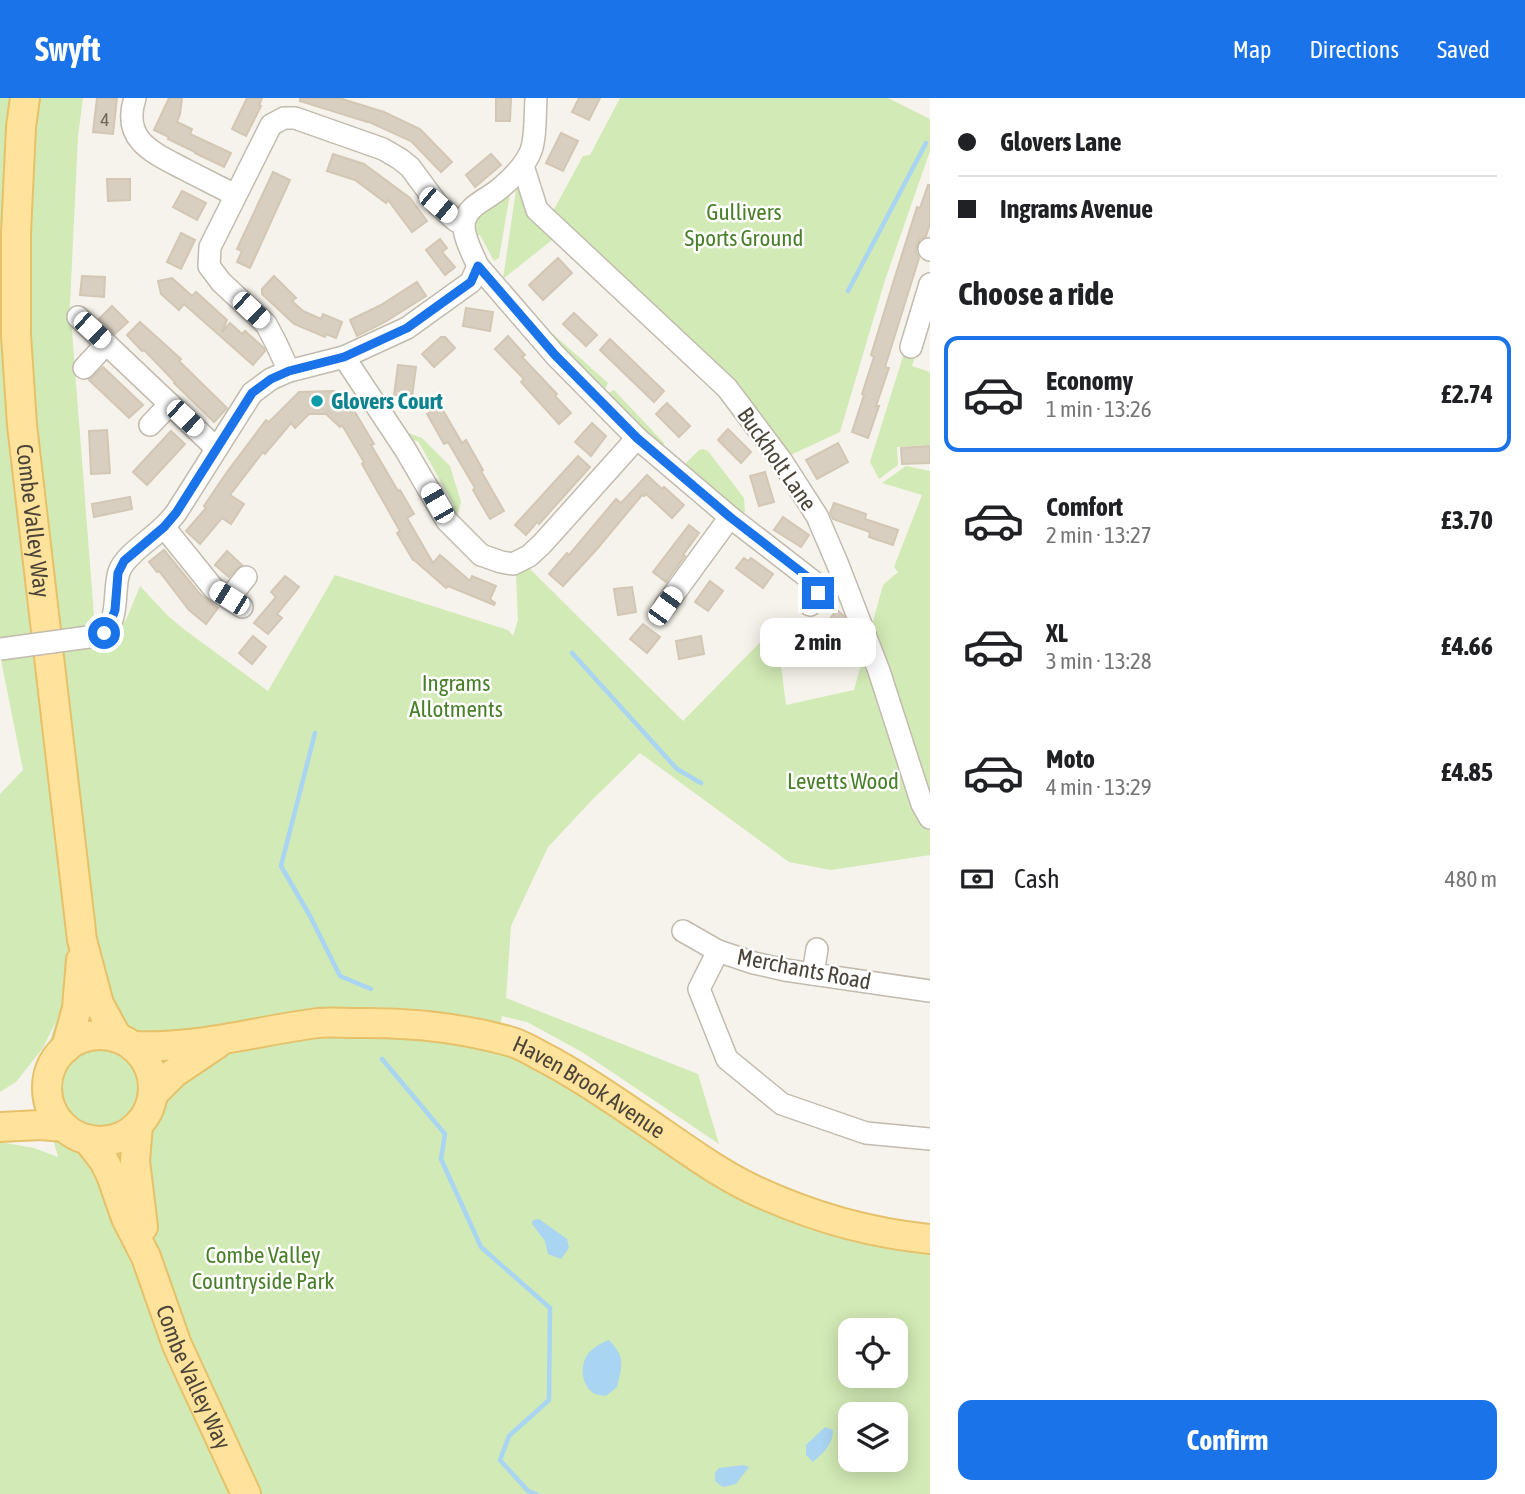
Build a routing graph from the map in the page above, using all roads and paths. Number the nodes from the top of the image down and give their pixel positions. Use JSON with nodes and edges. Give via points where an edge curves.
{"nodes":[{"id":1,"x":25,"y":98,"type":"edge"},
{"id":2,"x":135,"y":98,"type":"edge"},
{"id":3,"x":536,"y":98,"type":"edge"},
{"id":4,"x":523,"y":166,"type":"junction"},
{"id":5,"x":235,"y":195,"type":"junction"},
{"id":6,"x":464,"y":225,"type":"junction"},
{"id":7,"x":478,"y":266,"type":"junction"},
{"id":8,"x":930,"y":284,"type":"edge"},
{"id":9,"x":926,"y":314,"type":"edge"},
{"id":10,"x":78,"y":317,"type":"dead end"},
{"id":11,"x":106,"y":344,"type":"junction"},
{"id":12,"x":911,"y":347,"type":"dead end"},
{"id":13,"x":344,"y":357,"type":"junction"},
{"id":14,"x":84,"y":368,"type":"dead end"},
{"id":15,"x":289,"y":371,"type":"junction"},
{"id":16,"x":170,"y":404,"type":"junction"},
{"id":17,"x":150,"y":425,"type":"dead end"},
{"id":18,"x":637,"y":438,"type":"junction"},
{"id":19,"x":216,"y":447,"type":"junction"},
{"id":20,"x":730,"y":517,"type":"junction"},
{"id":21,"x":164,"y":527,"type":"junction"},
{"id":22,"x":246,"y":577,"type":"dead end"},
{"id":23,"x":810,"y":605,"type":"dead end"},
{"id":24,"x":665,"y":606,"type":"dead end"},
{"id":25,"x":0,"y":649,"type":"edge"},
{"id":26,"x":930,"y":818,"type":"edge"},
{"id":27,"x":683,"y":931,"type":"dead end"},
{"id":28,"x":82,"y":940,"type":"junction"},
{"id":29,"x":817,"y":949,"type":"dead end"},
{"id":30,"x":718,"y":951,"type":"junction"},
{"id":31,"x":813,"y":974,"type":"junction"},
{"id":32,"x":930,"y":991,"type":"edge"},
{"id":33,"x":225,"y":1039,"type":"junction"},
{"id":34,"x":125,"y":1042,"type":"junction"},
{"id":35,"x":66,"y":1048,"type":"junction"},
{"id":36,"x":47,"y":1086,"type":"junction"},
{"id":37,"x":153,"y":1094,"type":"junction"},
{"id":38,"x":0,"y":1117,"type":"edge"},
{"id":39,"x":138,"y":1125,"type":"junction"},
{"id":40,"x":0,"y":1127,"type":"edge"},
{"id":41,"x":76,"y":1133,"type":"junction"},
{"id":42,"x":930,"y":1139,"type":"edge"},
{"id":43,"x":930,"y":1239,"type":"edge"},
{"id":44,"x":146,"y":1257,"type":"junction"},
{"id":45,"x":246,"y":1494,"type":"edge"}],
"edges":[{"from":1,"to":28,"type":"main road","name":"Combe Valley Way","via":[[16,233],[22,425]]},
{"from":2,"to":5,"type":"street","via":[[131,124],[144,145]]},
{"from":3,"to":4,"type":"street","via":[[532,150]]},
{"from":4,"to":6,"type":"street","via":[[476,204]]},
{"from":4,"to":26,"type":"street","name":"Buckholt Lane","via":[[537,210],[727,388],[817,516],[879,671]]},
{"from":5,"to":6,"type":"street","via":[[271,125],[295,118],[400,159],[438,205]]},
{"from":5,"to":15,"type":"street","via":[[210,247],[209,266],[266,324]]},
{"from":6,"to":7,"type":"street"},
{"from":7,"to":13,"type":"street","via":[[471,282],[407,328]]},
{"from":7,"to":18,"type":"street","via":[[555,355]]},
{"from":8,"to":9,"type":"street"},
{"from":9,"to":12,"type":"street"},
{"from":10,"to":11,"type":"street"},
{"from":11,"to":14,"type":"street"},
{"from":11,"to":16,"type":"street"},
{"from":13,"to":15,"type":"street"},
{"from":13,"to":18,"type":"street","via":[[447,522],[481,555],[501,562],[513,564],[529,556]]},
{"from":15,"to":19,"type":"street","via":[[252,393]]},
{"from":16,"to":17,"type":"street"},
{"from":16,"to":19,"type":"street"},
{"from":18,"to":20,"type":"street"},
{"from":19,"to":21,"type":"street"},
{"from":20,"to":23,"type":"street","via":[[814,582],[818,593]]},
{"from":20,"to":24,"type":"street"},
{"from":21,"to":22,"type":"street","via":[[214,589],[236,603]]},
{"from":21,"to":25,"type":"street","bridge":true,"via":[[124,561],[118,573],[115,610],[104,633]]},
{"from":27,"to":30,"type":"street","name":"Merchants Road"},
{"from":28,"to":34,"type":"main road","name":"Combe Valley Way","via":[[99,1004]]},
{"from":28,"to":35,"type":"main road","name":"Combe Valley Way","via":[[80,984]]},
{"from":29,"to":31,"type":"street"},
{"from":30,"to":31,"type":"street","name":"Merchants Road"},
{"from":30,"to":42,"type":"street","via":[[699,989],[727,1059],[782,1104],[866,1133]]},
{"from":31,"to":32,"type":"street","name":"Merchants Road"},
{"from":33,"to":34,"type":"main road","name":"Haven Brook Avenue","via":[[163,1048]]},
{"from":33,"to":37,"type":"main road","name":"Haven Brook Avenue","via":[[184,1065]]},
{"from":33,"to":43,"type":"main road","name":"Haven Brook Avenue","via":[[320,1023],[387,1022],[454,1028],[516,1043],[568,1069],[751,1188],[835,1220]]},
{"from":34,"to":35,"type":"main road","via":[[99,1035],[81,1038]]},
{"from":34,"to":37,"type":"main road","via":[[140,1052],[149,1067]]},
{"from":35,"to":36,"type":"main road","via":[[56,1058]]},
{"from":36,"to":38,"type":"main road"},
{"from":36,"to":41,"type":"main road","via":[[58,1120]]},
{"from":37,"to":39,"type":"main road"},
{"from":39,"to":41,"type":"main road","via":[[114,1139],[96,1141]]},
{"from":39,"to":44,"type":"main road","name":"Combe Valley Way","via":[[136,1175]]},
{"from":40,"to":41,"type":"main road","via":[[40,1125]]},
{"from":41,"to":44,"type":"main road","name":"Combe Valley Way","via":[[104,1161]]},
{"from":44,"to":45,"type":"main road","name":"Combe Valley Way","via":[[177,1345]]}]}
